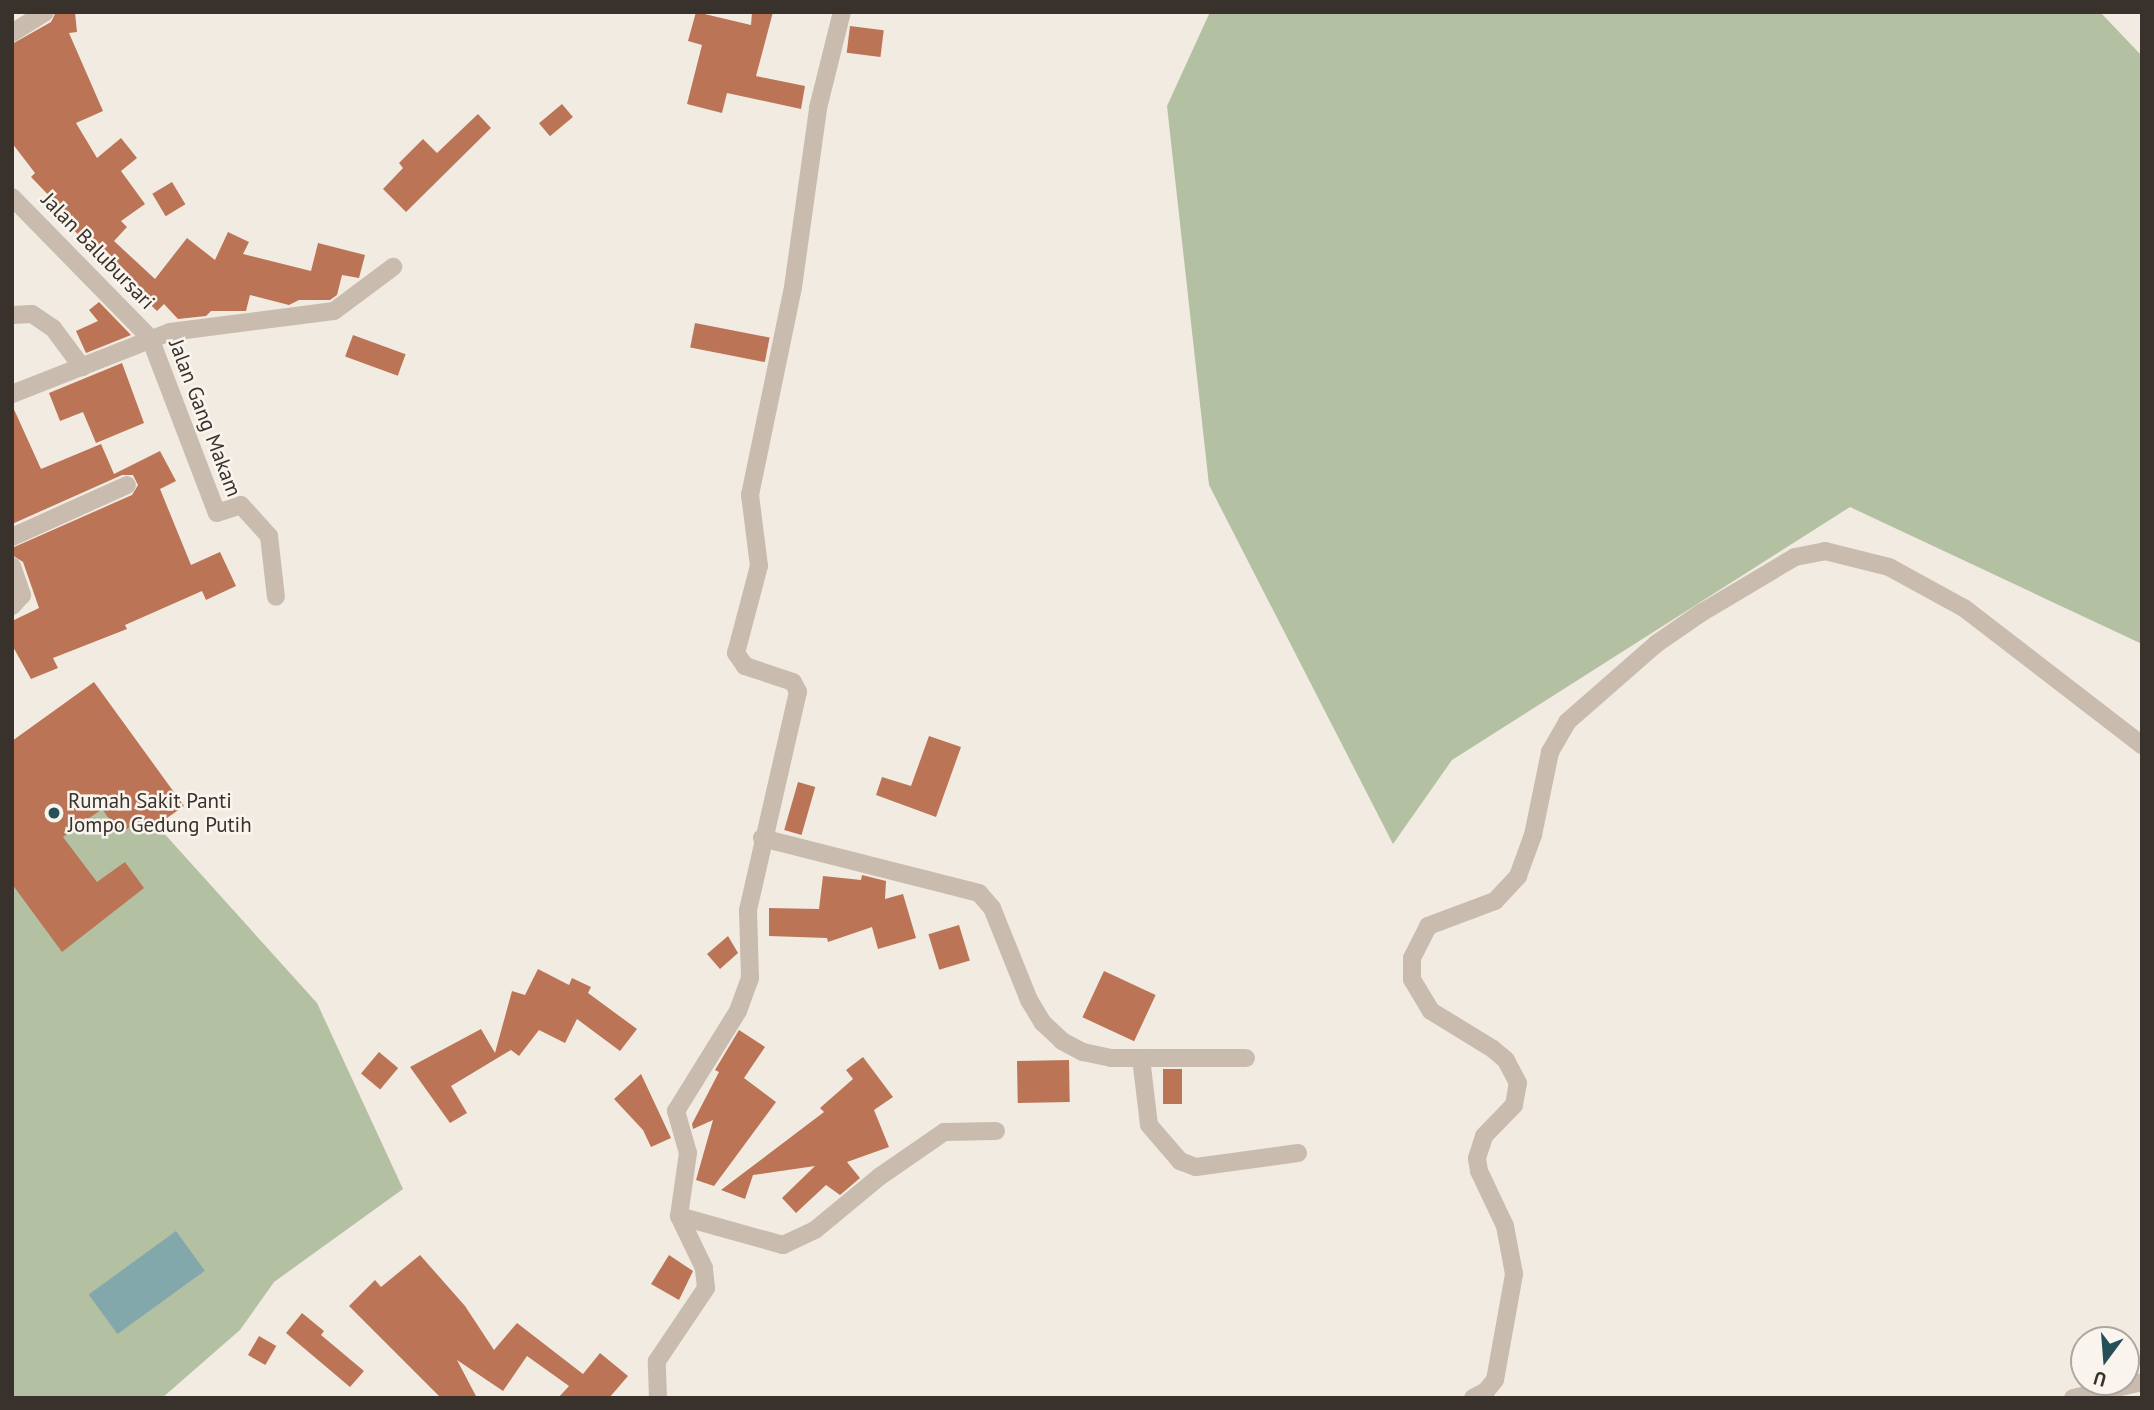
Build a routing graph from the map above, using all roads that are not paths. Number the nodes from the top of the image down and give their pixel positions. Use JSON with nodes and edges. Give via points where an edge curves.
{"nodes":[{"id":1,"x":45,"y":12,"type":"edge"},
{"id":2,"x":842,"y":12,"type":"edge"},
{"id":3,"x":12,"y":33,"type":"edge"},
{"id":4,"x":12,"y":197,"type":"edge"},
{"id":5,"x":393,"y":267,"type":"dead end"},
{"id":6,"x":12,"y":315,"type":"edge"},
{"id":7,"x":150,"y":338,"type":"junction"},
{"id":8,"x":82,"y":367,"type":"junction"},
{"id":9,"x":12,"y":394,"type":"edge"},
{"id":10,"x":127,"y":485,"type":"dead end"},
{"id":11,"x":12,"y":537,"type":"edge"},
{"id":12,"x":12,"y":566,"type":"edge"},
{"id":13,"x":276,"y":597,"type":"dead end"},
{"id":14,"x":12,"y":606,"type":"edge"},
{"id":15,"x":2142,"y":745,"type":"edge"},
{"id":16,"x":762,"y":838,"type":"junction"},
{"id":17,"x":1141,"y":1058,"type":"junction"},
{"id":18,"x":1246,"y":1058,"type":"dead end"},
{"id":19,"x":996,"y":1131,"type":"dead end"},
{"id":20,"x":1298,"y":1153,"type":"dead end"},
{"id":21,"x":679,"y":1216,"type":"junction"},
{"id":22,"x":2142,"y":1382,"type":"edge"},
{"id":23,"x":658,"y":1398,"type":"edge"},
{"id":24,"x":1473,"y":1398,"type":"edge"},
{"id":25,"x":2073,"y":1398,"type":"edge"}],
"edges":[{"from":1,"to":3,"type":"street"},
{"from":2,"to":16,"type":"street","via":[[818,108],[793,287],[750,495],[759,566],[736,653],[745,666],[793,682],[798,692]]},
{"from":4,"to":7,"type":"street","name":"Jalan Balubursari"},
{"from":5,"to":7,"type":"street","via":[[334,311]]},
{"from":6,"to":8,"type":"street","via":[[32,314],[54,328]]},
{"from":7,"to":8,"type":"street"},
{"from":7,"to":13,"type":"street","name":"Jalan Gang Makam","via":[[217,513],[241,505],[269,536]]},
{"from":8,"to":9,"type":"street"},
{"from":10,"to":11,"type":"street"},
{"from":12,"to":14,"type":"street","via":[[22,595]]},
{"from":15,"to":24,"type":"street","via":[[1964,608],[1889,567],[1825,551],[1795,557],[1701,613],[1656,645],[1567,722],[1550,752],[1533,835],[1518,876],[1495,901],[1428,926],[1412,958],[1412,979],[1431,1011],[1493,1049],[1506,1060],[1518,1083],[1514,1105],[1484,1136],[1477,1158],[1504,1226],[1514,1273],[1494,1380]]},
{"from":16,"to":17,"type":"street","via":[[979,893],[992,908],[1028,1000],[1044,1023],[1062,1041],[1083,1052]]},
{"from":16,"to":21,"type":"street","via":[[747,927],[750,978],[738,1011],[676,1111],[688,1153]]},
{"from":17,"to":18,"type":"street"},
{"from":17,"to":20,"type":"street","via":[[1149,1125],[1180,1161],[1196,1167]]},
{"from":19,"to":21,"type":"street","via":[[944,1132],[879,1177],[816,1230],[783,1245]]},
{"from":21,"to":23,"type":"street","via":[[704,1268],[706,1288],[657,1362]]},
{"from":22,"to":25,"type":"street"}]}
